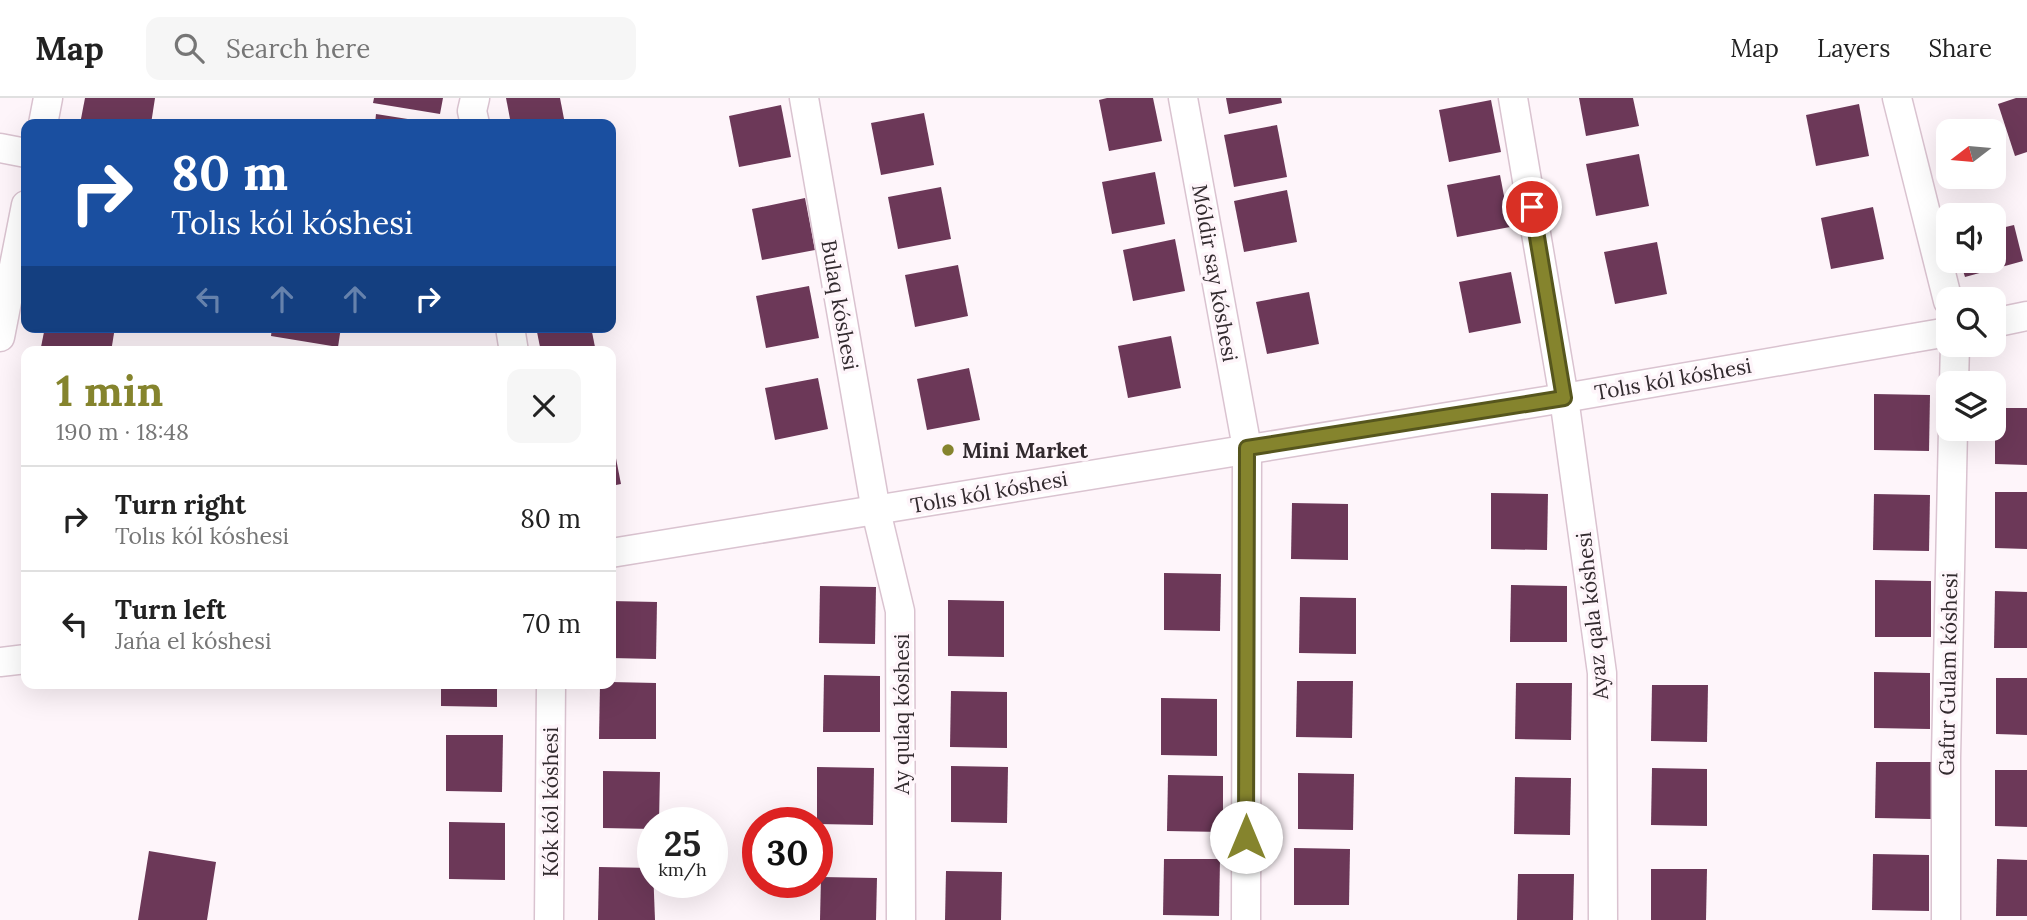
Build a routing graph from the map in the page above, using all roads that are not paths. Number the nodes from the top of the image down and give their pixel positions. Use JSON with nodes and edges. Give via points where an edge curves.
{"nodes":[{"id":1,"x":48,"y":98,"type":"edge"},
{"id":2,"x":475,"y":98,"type":"edge"},
{"id":3,"x":804,"y":98,"type":"edge"},
{"id":4,"x":1183,"y":98,"type":"edge"},
{"id":5,"x":1513,"y":98,"type":"edge"},
{"id":6,"x":1897,"y":98,"type":"edge"},
{"id":7,"x":44,"y":119,"type":"edge"},
{"id":8,"x":474,"y":119,"type":"edge"},
{"id":9,"x":0,"y":148,"type":"edge"},
{"id":10,"x":21,"y":152,"type":"edge"},
{"id":11,"x":21,"y":230,"type":"edge"},
{"id":12,"x":1944,"y":287,"type":"edge"},
{"id":13,"x":2027,"y":316,"type":"edge"},
{"id":14,"x":2006,"y":320,"type":"edge"},
{"id":15,"x":1936,"y":334,"type":"edge"},
{"id":16,"x":0,"y":337,"type":"edge"},
{"id":17,"x":1564,"y":398,"type":"junction"},
{"id":18,"x":1953,"y":441,"type":"edge"},
{"id":19,"x":1247,"y":448,"type":"junction"},
{"id":20,"x":876,"y":511,"type":"junction"},
{"id":21,"x":616,"y":552,"type":"edge"},
{"id":22,"x":21,"y":660,"type":"edge"},
{"id":23,"x":0,"y":662,"type":"edge"},
{"id":24,"x":551,"y":689,"type":"edge"},
{"id":25,"x":549,"y":920,"type":"edge"},
{"id":26,"x":901,"y":920,"type":"edge"},
{"id":27,"x":1246,"y":920,"type":"edge"},
{"id":28,"x":1603,"y":920,"type":"edge"},
{"id":29,"x":1946,"y":920,"type":"edge"}],
"edges":[{"from":1,"to":7,"type":"street"},
{"from":2,"to":8,"type":"street"},
{"from":3,"to":20,"type":"street","name":"Bulaq kóshesi"},
{"from":4,"to":19,"type":"street","name":"Móldir say kóshesi"},
{"from":5,"to":17,"type":"street","name":"Ayaz qala kóshesi"},
{"from":6,"to":12,"type":"street"},
{"from":9,"to":10,"type":"street"},
{"from":11,"to":16,"type":"street"},
{"from":13,"to":14,"type":"street"},
{"from":15,"to":17,"type":"street","name":"Tolıs kól kóshesi"},
{"from":17,"to":19,"type":"street","name":"Tolıs kól kóshesi"},
{"from":17,"to":28,"type":"street","name":"Ayaz qala kóshesi","via":[[1602,673]]},
{"from":18,"to":29,"type":"street","name":"Gafur Gulam kóshesi"},
{"from":19,"to":20,"type":"street","name":"Tolıs kól kóshesi"},
{"from":19,"to":27,"type":"street","name":"Móldir say kóshesi"},
{"from":20,"to":21,"type":"street","name":"Tolıs kól kóshesi"},
{"from":20,"to":26,"type":"street","name":"Ay qulaq kóshesi","via":[[901,611]]},
{"from":22,"to":23,"type":"street"},
{"from":24,"to":25,"type":"street","name":"Kók kól kóshesi"}]}
